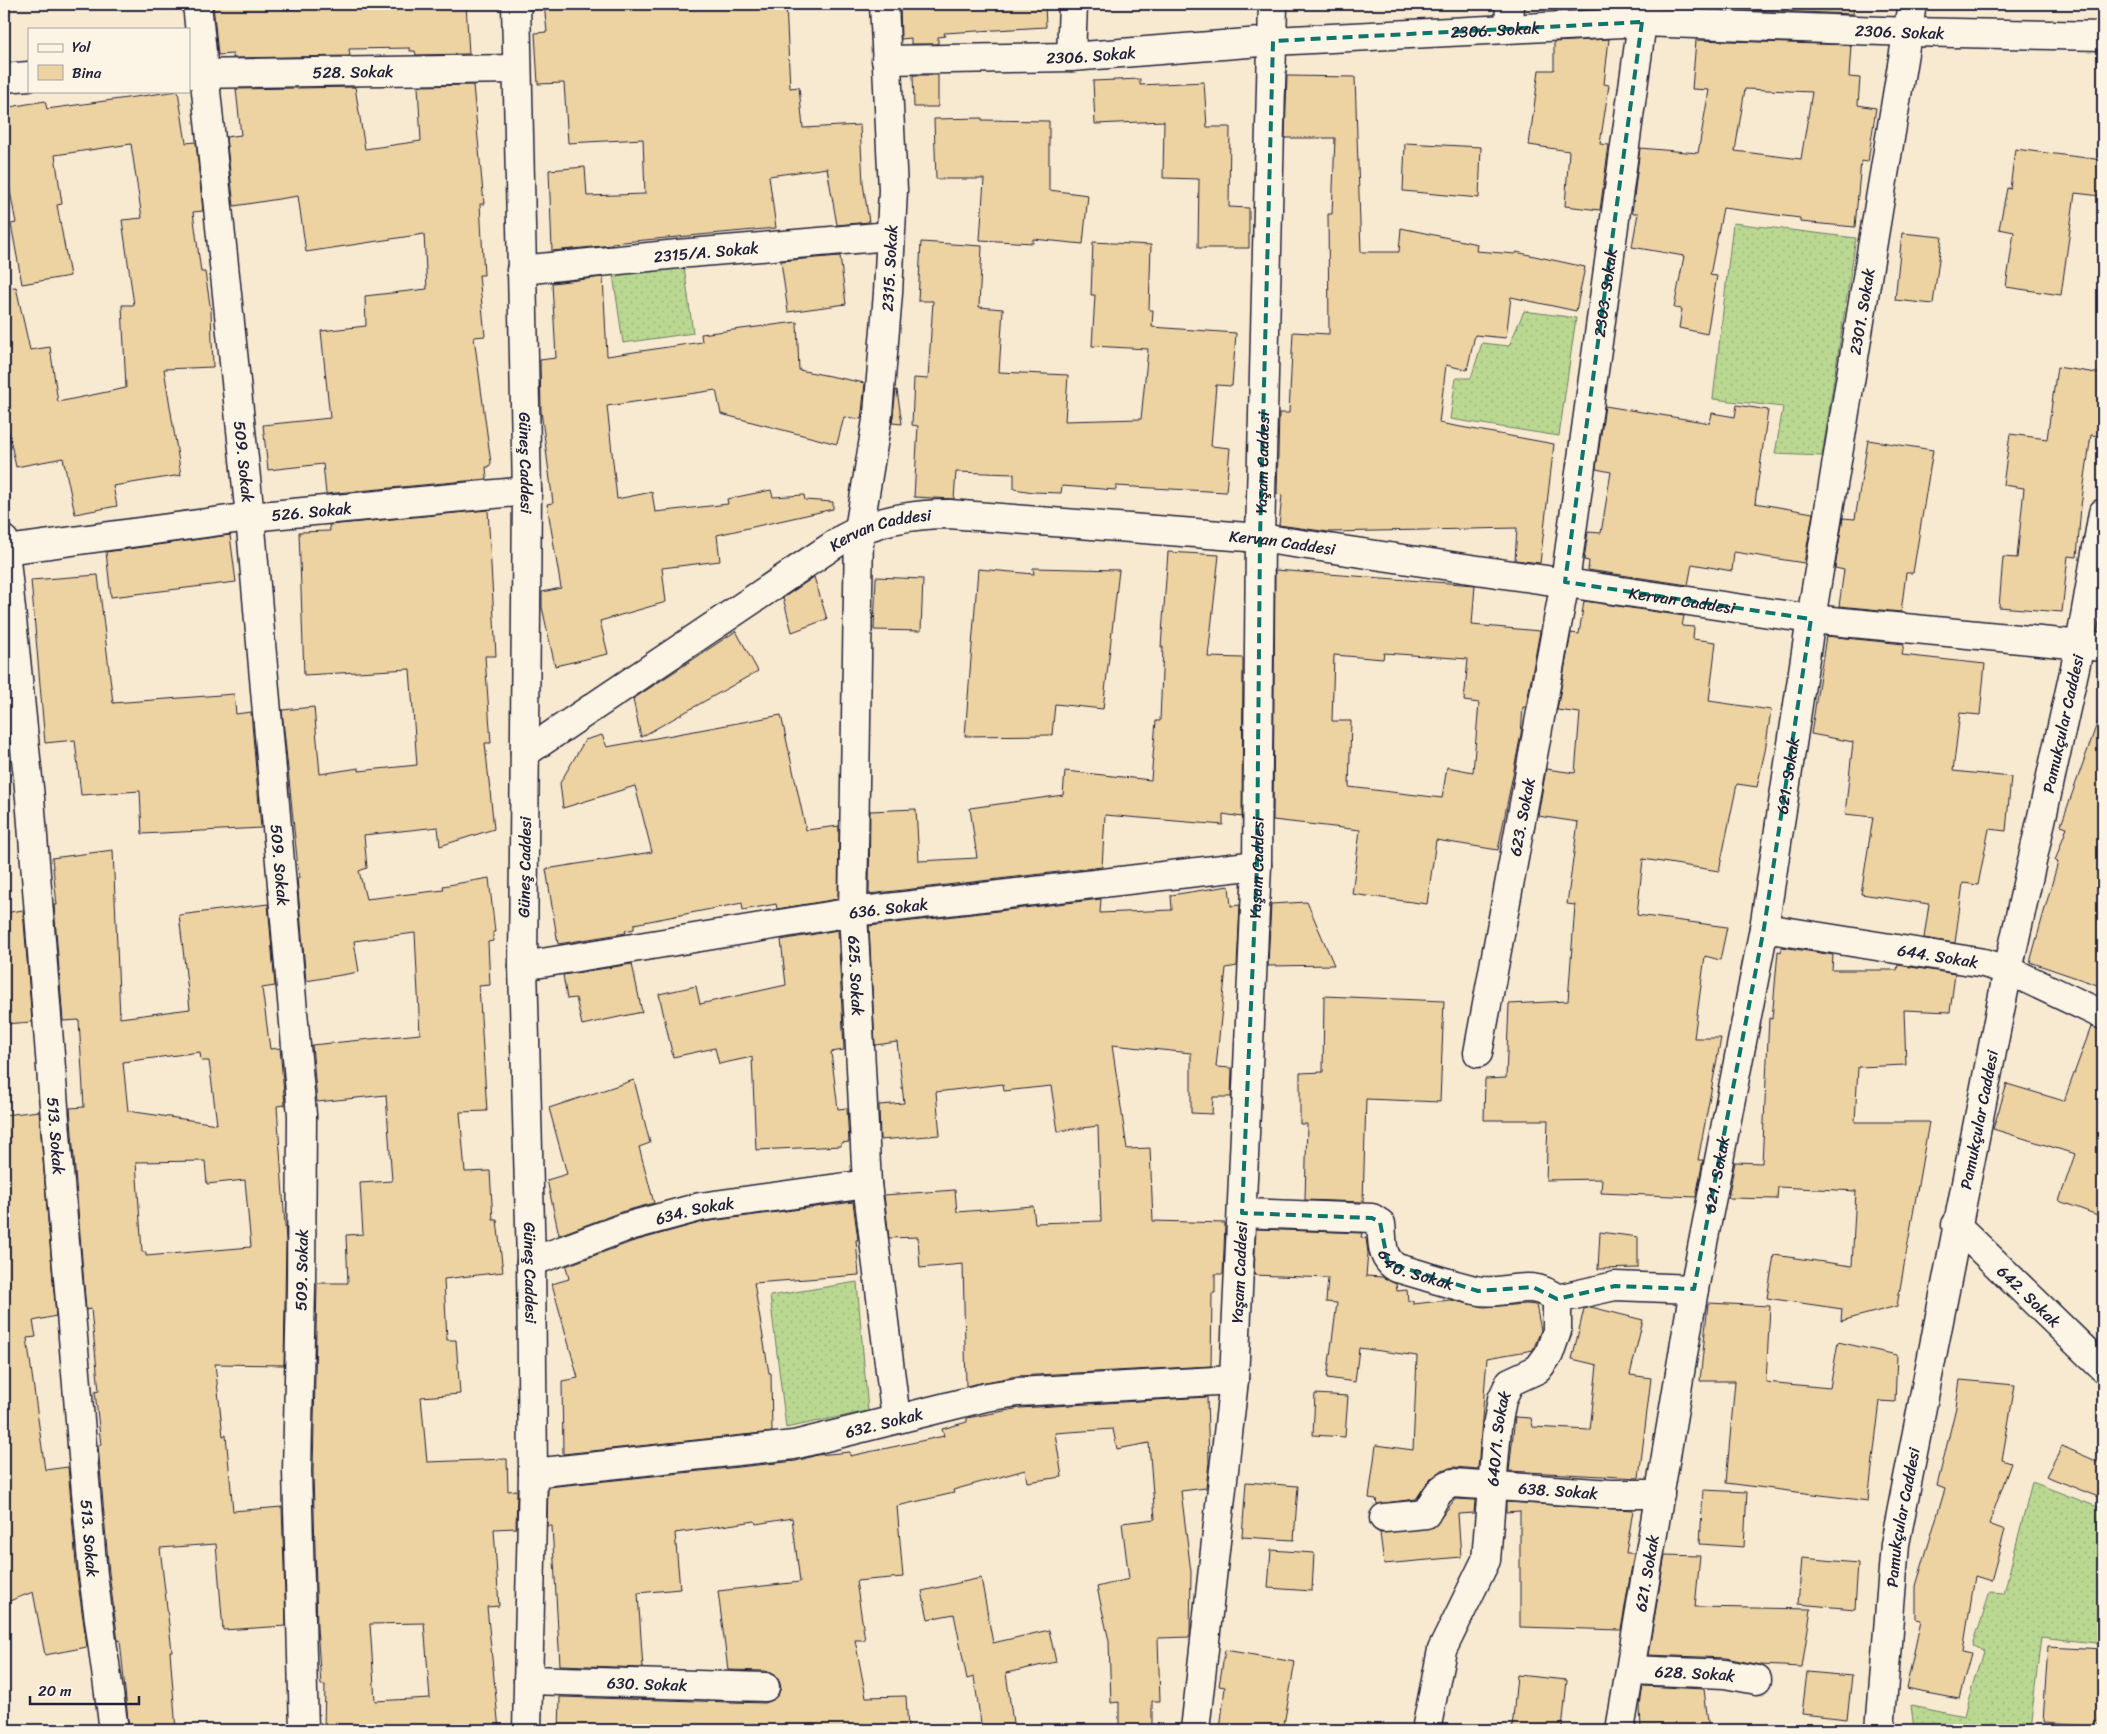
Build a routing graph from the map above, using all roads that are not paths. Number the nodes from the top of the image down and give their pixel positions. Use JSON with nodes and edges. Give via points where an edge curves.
{"nodes":[{"id":1,"x":197,"y":4,"type":"edge"},
{"id":2,"x":516,"y":4,"type":"edge"},
{"id":3,"x":884,"y":4,"type":"edge"},
{"id":4,"x":1073,"y":4,"type":"edge"},
{"id":5,"x":1274,"y":4,"type":"edge"},
{"id":6,"x":1912,"y":4,"type":"edge"},
{"id":7,"x":1644,"y":13,"type":"edge"},
{"id":8,"x":1510,"y":16,"type":"edge"},
{"id":9,"x":1909,"y":32,"type":"junction"},
{"id":10,"x":2103,"y":36,"type":"edge"},
{"id":11,"x":1272,"y":41,"type":"junction"},
{"id":12,"x":1071,"y":57,"type":"junction"},
{"id":13,"x":886,"y":60,"type":"junction"},
{"id":14,"x":517,"y":69,"type":"junction"},
{"id":15,"x":196,"y":74,"type":"edge"},
{"id":16,"x":28,"y":76,"type":"edge"},
{"id":17,"x":4,"y":78,"type":"edge"},
{"id":18,"x":890,"y":236,"type":"junction"},
{"id":19,"x":521,"y":270,"type":"junction"},
{"id":20,"x":527,"y":491,"type":"junction"},
{"id":21,"x":2103,"y":513,"type":"edge"},
{"id":22,"x":250,"y":517,"type":"junction"},
{"id":23,"x":859,"y":530,"type":"junction"},
{"id":24,"x":1260,"y":538,"type":"junction"},
{"id":25,"x":5,"y":545,"type":"edge"},
{"id":26,"x":1565,"y":582,"type":"junction"},
{"id":27,"x":1811,"y":619,"type":"junction"},
{"id":28,"x":2092,"y":646,"type":"edge"},
{"id":29,"x":525,"y":753,"type":"junction"},
{"id":30,"x":1257,"y":865,"type":"junction"},
{"id":31,"x":853,"y":912,"type":"junction"},
{"id":32,"x":1764,"y":928,"type":"junction"},
{"id":33,"x":523,"y":966,"type":"junction"},
{"id":34,"x":2008,"y":970,"type":"junction"},
{"id":35,"x":2103,"y":1015,"type":"edge"},
{"id":36,"x":1478,"y":1053,"type":"dead end"},
{"id":37,"x":866,"y":1184,"type":"junction"},
{"id":38,"x":1242,"y":1212,"type":"junction"},
{"id":39,"x":1956,"y":1225,"type":"junction"},
{"id":40,"x":531,"y":1262,"type":"junction"},
{"id":41,"x":1694,"y":1289,"type":"junction"},
{"id":42,"x":1557,"y":1299,"type":"junction"},
{"id":43,"x":2103,"y":1368,"type":"edge"},
{"id":44,"x":1234,"y":1380,"type":"junction"},
{"id":45,"x":896,"y":1419,"type":"junction"},
{"id":46,"x":533,"y":1474,"type":"junction"},
{"id":47,"x":1492,"y":1485,"type":"junction"},
{"id":48,"x":1660,"y":1494,"type":"junction"},
{"id":49,"x":1384,"y":1518,"type":"dead end"},
{"id":50,"x":1630,"y":1670,"type":"junction"},
{"id":51,"x":528,"y":1680,"type":"junction"},
{"id":52,"x":1757,"y":1680,"type":"dead end"},
{"id":53,"x":765,"y":1687,"type":"dead end"},
{"id":54,"x":114,"y":1730,"type":"edge"},
{"id":55,"x":304,"y":1730,"type":"edge"},
{"id":56,"x":527,"y":1730,"type":"edge"},
{"id":57,"x":1195,"y":1730,"type":"edge"},
{"id":58,"x":1426,"y":1730,"type":"edge"},
{"id":59,"x":1620,"y":1730,"type":"edge"},
{"id":60,"x":1880,"y":1730,"type":"edge"}],
"edges":[{"from":1,"to":15,"type":"street","name":"509. Sokak"},
{"from":2,"to":14,"type":"street","name":"Güneş Caddesi"},
{"from":3,"to":13,"type":"street","name":"2315. Sokak"},
{"from":4,"to":12,"type":"street"},
{"from":5,"to":11,"type":"street","name":"Yaşam Caddesi"},
{"from":6,"to":9,"type":"street","name":"2301. Sokak"},
{"from":7,"to":8,"type":"street","name":"2306. Sokak"},
{"from":7,"to":9,"type":"street","name":"2306. Sokak"},
{"from":7,"to":26,"type":"street","name":"2303. Sokak"},
{"from":8,"to":11,"type":"street","name":"2306. Sokak"},
{"from":9,"to":10,"type":"street","name":"2306. Sokak"},
{"from":9,"to":27,"type":"street","name":"2301. Sokak"},
{"from":11,"to":12,"type":"street","name":"2306. Sokak"},
{"from":11,"to":24,"type":"street","name":"Yaşam Caddesi"},
{"from":12,"to":13,"type":"street","name":"2306. Sokak"},
{"from":13,"to":18,"type":"street","name":"2315. Sokak","via":[[893,190]]},
{"from":14,"to":15,"type":"street","name":"528. Sokak"},
{"from":14,"to":19,"type":"street","name":"Güneş Caddesi"},
{"from":15,"to":22,"type":"street","name":"509. Sokak"},
{"from":16,"to":17,"type":"street"},
{"from":18,"to":19,"type":"street","name":"2315/A. Sokak"},
{"from":18,"to":23,"type":"street","name":"2315. Sokak","via":[[878,414]]},
{"from":19,"to":20,"type":"street","name":"Güneş Caddesi"},
{"from":20,"to":22,"type":"street","name":"526. Sokak"},
{"from":20,"to":29,"type":"street","name":"Güneş Caddesi"},
{"from":21,"to":28,"type":"street","name":"Pamukçular Caddesi"},
{"from":22,"to":25,"type":"street","name":"526. Sokak"},
{"from":22,"to":55,"type":"street","name":"509. Sokak","via":[[302,1115],[297,1471]]},
{"from":23,"to":24,"type":"street","name":"Kervan Caddesi","via":[[911,515],[949,514]]},
{"from":23,"to":29,"type":"street","name":"Kervan Caddesi"},
{"from":23,"to":31,"type":"street","name":"625. Sokak"},
{"from":24,"to":26,"type":"street","name":"Kervan Caddesi"},
{"from":24,"to":30,"type":"street","name":"Yaşam Caddesi"},
{"from":25,"to":54,"type":"street","name":"513. Sokak","via":[[30,798],[93,1575]]},
{"from":26,"to":27,"type":"street","name":"Kervan Caddesi"},
{"from":26,"to":36,"type":"street","name":"623. Sokak"},
{"from":27,"to":28,"type":"street","name":"Kervan Caddesi"},
{"from":27,"to":32,"type":"street","name":"621. Sokak"},
{"from":28,"to":34,"type":"street","name":"Pamukçular Caddesi"},
{"from":29,"to":33,"type":"street","name":"Güneş Caddesi"},
{"from":30,"to":31,"type":"street","name":"636. Sokak"},
{"from":30,"to":38,"type":"street","name":"Yaşam Caddesi"},
{"from":31,"to":33,"type":"street","name":"636. Sokak"},
{"from":31,"to":37,"type":"street","name":"625. Sokak"},
{"from":32,"to":34,"type":"street","name":"644. Sokak","via":[[1984,963]]},
{"from":32,"to":41,"type":"street","name":"621. Sokak"},
{"from":33,"to":40,"type":"street","name":"Güneş Caddesi"},
{"from":34,"to":35,"type":"street","name":"644. Sokak"},
{"from":34,"to":39,"type":"street","name":"Pamukçular Caddesi"},
{"from":37,"to":40,"type":"street","name":"634. Sokak","via":[[700,1208],[626,1228]]},
{"from":37,"to":45,"type":"street","name":"625. Sokak"},
{"from":38,"to":42,"type":"street","name":"640. Sokak","via":[[1372,1218],[1381,1224],[1384,1256],[1397,1268],[1478,1291],[1533,1287],[1547,1291]]},
{"from":38,"to":44,"type":"street","name":"Yaşam Caddesi"},
{"from":39,"to":43,"type":"street","name":"642. Sokak"},
{"from":39,"to":60,"type":"street","name":"Pamukçular Caddesi","via":[[1895,1544]]},
{"from":40,"to":46,"type":"street","name":"Güneş Caddesi"},
{"from":41,"to":42,"type":"street","via":[[1615,1286]]},
{"from":41,"to":48,"type":"street","name":"621. Sokak"},
{"from":42,"to":47,"type":"street","name":"640/1. Sokak","via":[[1557,1331],[1550,1354],[1538,1369],[1510,1382],[1502,1399]]},
{"from":44,"to":45,"type":"street","name":"632. Sokak","via":[[1018,1392]]},
{"from":44,"to":57,"type":"street","name":"Yaşam Caddesi"},
{"from":45,"to":46,"type":"street","name":"632. Sokak","via":[[794,1445]]},
{"from":46,"to":51,"type":"street","name":"Güneş Caddesi"},
{"from":47,"to":48,"type":"street","name":"638. Sokak","via":[[1611,1494]]},
{"from":47,"to":49,"type":"street","name":"638. Sokak","via":[[1446,1485],[1426,1514]]},
{"from":47,"to":58,"type":"street","name":"640/1. Sokak","via":[[1486,1560],[1442,1650]]},
{"from":48,"to":50,"type":"street","name":"621. Sokak"},
{"from":50,"to":52,"type":"street","name":"628. Sokak","via":[[1725,1674]]},
{"from":50,"to":59,"type":"street","name":"621. Sokak"},
{"from":51,"to":53,"type":"street","name":"630. Sokak"},
{"from":51,"to":56,"type":"street","name":"Güneş Caddesi"}]}
